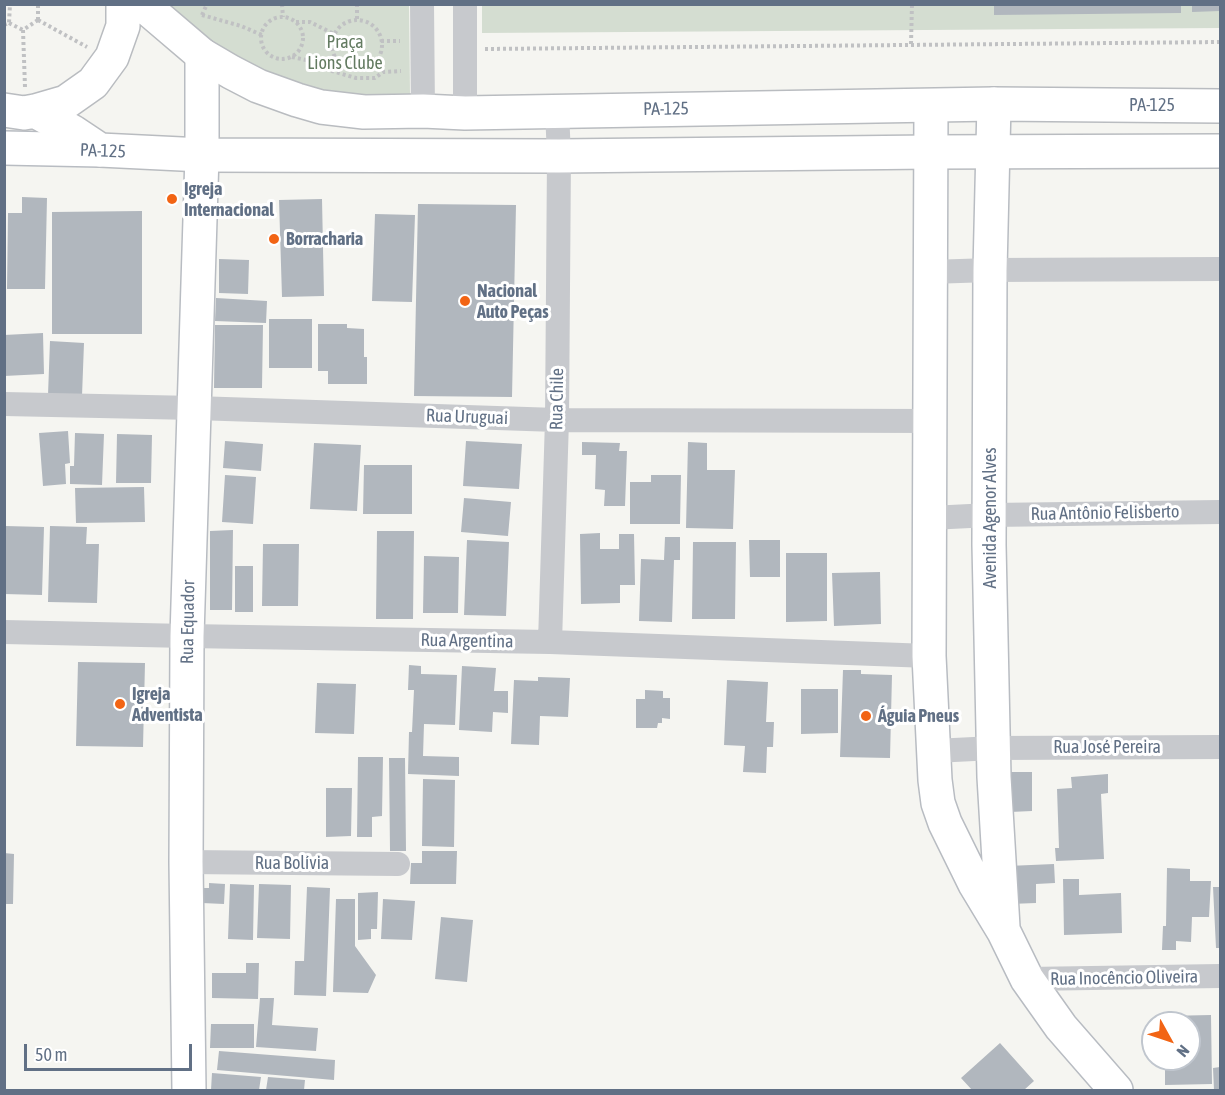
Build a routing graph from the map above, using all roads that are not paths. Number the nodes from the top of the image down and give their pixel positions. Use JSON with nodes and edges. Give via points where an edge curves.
{"nodes":[{"id":1,"x":123,"y":4,"type":"edge"},
{"id":2,"x":142,"y":4,"type":"edge"},
{"id":3,"x":422,"y":4,"type":"edge"},
{"id":4,"x":465,"y":4,"type":"edge"},
{"id":5,"x":202,"y":56,"type":"junction"},
{"id":6,"x":994,"y":104,"type":"junction"},
{"id":7,"x":931,"y":106,"type":"junction"},
{"id":8,"x":1221,"y":106,"type":"edge"},
{"id":9,"x":17,"y":109,"type":"edge"},
{"id":10,"x":423,"y":111,"type":"junction"},
{"id":11,"x":557,"y":111,"type":"junction"},
{"id":12,"x":465,"y":113,"type":"junction"},
{"id":13,"x":4,"y":148,"type":"edge"},
{"id":14,"x":100,"y":150,"type":"junction"},
{"id":15,"x":1221,"y":151,"type":"edge"},
{"id":16,"x":931,"y":152,"type":"junction"},
{"id":17,"x":993,"y":152,"type":"junction"},
{"id":18,"x":202,"y":155,"type":"junction"},
{"id":19,"x":559,"y":156,"type":"junction"},
{"id":20,"x":1221,"y":269,"type":"edge"},
{"id":21,"x":990,"y":270,"type":"junction"},
{"id":22,"x":930,"y":272,"type":"junction"},
{"id":23,"x":4,"y":404,"type":"edge"},
{"id":24,"x":195,"y":408,"type":"junction"},
{"id":25,"x":557,"y":420,"type":"junction"},
{"id":26,"x":931,"y":421,"type":"junction"},
{"id":27,"x":1221,"y":512,"type":"edge"},
{"id":28,"x":990,"y":515,"type":"junction"},
{"id":29,"x":930,"y":518,"type":"junction"},
{"id":30,"x":4,"y":632,"type":"edge"},
{"id":31,"x":187,"y":636,"type":"junction"},
{"id":32,"x":550,"y":642,"type":"junction"},
{"id":33,"x":929,"y":656,"type":"junction"},
{"id":34,"x":1221,"y":747,"type":"edge"},
{"id":35,"x":994,"y":748,"type":"junction"},
{"id":36,"x":934,"y":752,"type":"junction"},
{"id":37,"x":186,"y":862,"type":"junction"},
{"id":38,"x":398,"y":864,"type":"dead end"},
{"id":39,"x":1004,"y":932,"type":"junction"},
{"id":40,"x":1221,"y":976,"type":"edge"},
{"id":41,"x":1027,"y":979,"type":"junction"},
{"id":42,"x":189,"y":1090,"type":"edge"},
{"id":43,"x":1116,"y":1090,"type":"edge"}],
"edges":[{"from":1,"to":9,"type":"street","via":[[123,26],[112,57],[93,83],[66,102]]},
{"from":2,"to":5,"type":"street","name":"PA-125","number":"PA-125"},
{"from":3,"to":10,"type":"street"},
{"from":4,"to":12,"type":"street"},
{"from":5,"to":10,"type":"street","name":"PA-125","number":"PA-125","via":[[258,86],[321,107],[364,112]]},
{"from":5,"to":18,"type":"street","name":"Rua Equador"},
{"from":6,"to":7,"type":"street","name":"PA-125","number":"PA-125"},
{"from":6,"to":8,"type":"street","name":"PA-125","number":"PA-125"},
{"from":6,"to":17,"type":"street","name":"Avenida Agenor Alves"},
{"from":7,"to":11,"type":"street","name":"PA-125","number":"PA-125"},
{"from":7,"to":16,"type":"street"},
{"from":9,"to":14,"type":"street","number":"PA-125","via":[[74,132]]},
{"from":10,"to":12,"type":"street","name":"PA-125","number":"PA-125"},
{"from":11,"to":12,"type":"street","name":"PA-125","number":"PA-125"},
{"from":11,"to":19,"type":"street","name":"Rua Chile"},
{"from":13,"to":14,"type":"street","name":"PA-125","number":"PA-125"},
{"from":14,"to":18,"type":"street","name":"PA-125","number":"PA-125"},
{"from":15,"to":17,"type":"street","number":"PA-125"},
{"from":16,"to":17,"type":"street","number":"PA-125"},
{"from":16,"to":19,"type":"street","number":"PA-125"},
{"from":16,"to":22,"type":"street"},
{"from":17,"to":21,"type":"street","name":"Avenida Agenor Alves"},
{"from":18,"to":19,"type":"street","number":"PA-125"},
{"from":18,"to":24,"type":"street","name":"Rua Equador"},
{"from":19,"to":25,"type":"street","name":"Rua Chile"},
{"from":20,"to":21,"type":"street"},
{"from":21,"to":22,"type":"street"},
{"from":21,"to":28,"type":"street","name":"Avenida Agenor Alves"},
{"from":22,"to":26,"type":"street"},
{"from":23,"to":24,"type":"street","name":"Rua Uruguai"},
{"from":24,"to":25,"type":"street","name":"Rua Uruguai"},
{"from":24,"to":31,"type":"street","name":"Rua Equador"},
{"from":25,"to":26,"type":"street","name":"Rua Uruguai"},
{"from":25,"to":32,"type":"street","name":"Rua Chile"},
{"from":26,"to":29,"type":"street"},
{"from":27,"to":28,"type":"street","name":"Rua Antônio Felisberto"},
{"from":28,"to":29,"type":"street","name":"Rua Antônio Felisberto"},
{"from":28,"to":35,"type":"street","name":"Avenida Agenor Alves"},
{"from":29,"to":33,"type":"street"},
{"from":30,"to":31,"type":"street","name":"Rua Argentina"},
{"from":31,"to":32,"type":"street","name":"Rua Argentina"},
{"from":31,"to":37,"type":"street","name":"Rua Equador"},
{"from":32,"to":33,"type":"street","name":"Rua Argentina"},
{"from":33,"to":36,"type":"street"},
{"from":34,"to":35,"type":"street","name":"Rua José Pereira"},
{"from":35,"to":36,"type":"street","name":"Rua José Pereira"},
{"from":35,"to":39,"type":"street","name":"Avenida Agenor Alves"},
{"from":36,"to":39,"type":"street","via":[[945,823]]},
{"from":37,"to":38,"type":"street","name":"Rua Bolívia"},
{"from":37,"to":42,"type":"street","name":"Rua Equador"},
{"from":39,"to":41,"type":"street"},
{"from":40,"to":41,"type":"street","name":"Rua Inocêncio Oliveira"},
{"from":41,"to":43,"type":"street","via":[[1061,1027]]}]}
